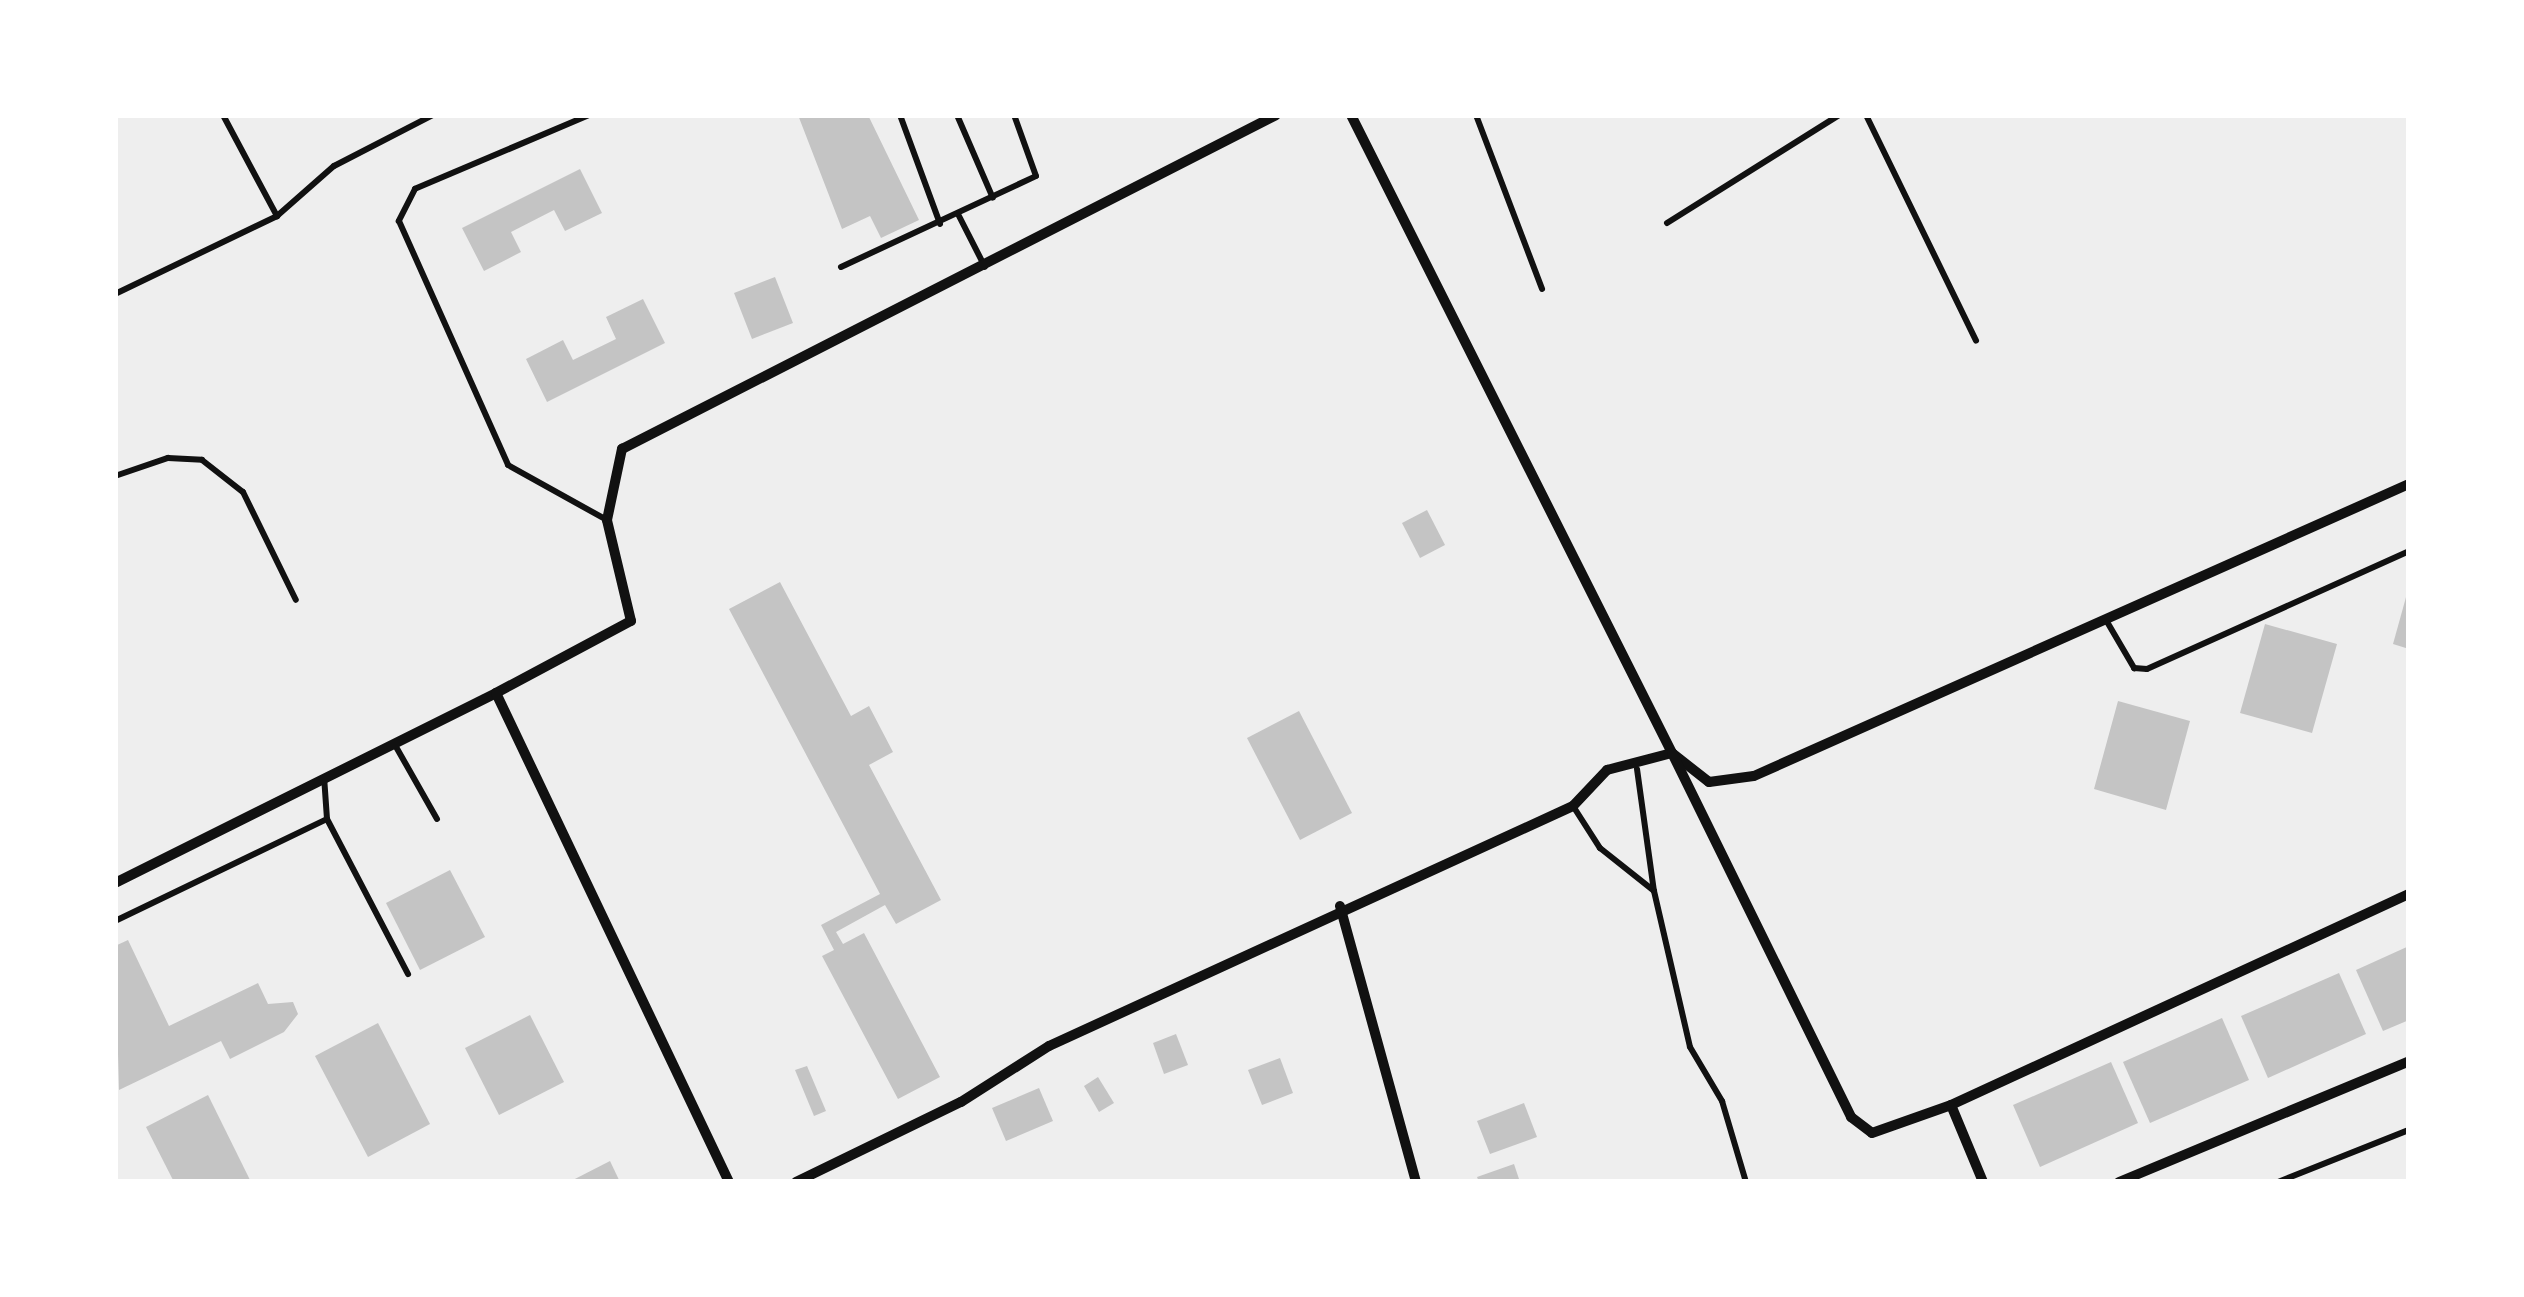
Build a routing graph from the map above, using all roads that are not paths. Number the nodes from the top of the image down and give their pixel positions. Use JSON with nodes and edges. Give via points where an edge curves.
{"nodes":[{"id":1,"x":222,"y":115,"type":"edge"},
{"id":2,"x":433,"y":115,"type":"edge"},
{"id":3,"x":590,"y":115,"type":"edge"},
{"id":4,"x":900,"y":115,"type":"edge"},
{"id":5,"x":957,"y":115,"type":"edge"},
{"id":6,"x":1014,"y":115,"type":"edge"},
{"id":7,"x":1276,"y":115,"type":"edge"},
{"id":8,"x":1351,"y":115,"type":"edge"},
{"id":9,"x":1476,"y":115,"type":"edge"},
{"id":10,"x":1839,"y":115,"type":"edge"},
{"id":11,"x":1866,"y":115,"type":"edge"},
{"id":12,"x":993,"y":198,"type":"junction"},
{"id":13,"x":277,"y":216,"type":"junction"},
{"id":14,"x":958,"y":216,"type":"junction"},
{"id":15,"x":1667,"y":223,"type":"dead end"},
{"id":16,"x":940,"y":224,"type":"junction"},
{"id":17,"x":841,"y":267,"type":"dead end"},
{"id":18,"x":986,"y":268,"type":"junction"},
{"id":19,"x":1542,"y":290,"type":"dead end"},
{"id":20,"x":115,"y":294,"type":"edge"},
{"id":21,"x":1976,"y":341,"type":"dead end"},
{"id":22,"x":115,"y":476,"type":"edge"},
{"id":23,"x":2409,"y":484,"type":"edge"},
{"id":24,"x":607,"y":520,"type":"junction"},
{"id":25,"x":2409,"y":551,"type":"edge"},
{"id":26,"x":296,"y":600,"type":"dead end"},
{"id":27,"x":2106,"y":619,"type":"junction"},
{"id":28,"x":496,"y":692,"type":"junction"},
{"id":29,"x":394,"y":744,"type":"junction"},
{"id":30,"x":1672,"y":753,"type":"junction"},
{"id":31,"x":1637,"y":769,"type":"junction"},
{"id":32,"x":324,"y":779,"type":"junction"},
{"id":33,"x":1573,"y":806,"type":"junction"},
{"id":34,"x":327,"y":819,"type":"junction"},
{"id":35,"x":437,"y":819,"type":"dead end"},
{"id":36,"x":115,"y":884,"type":"edge"},
{"id":37,"x":1654,"y":891,"type":"junction"},
{"id":38,"x":2409,"y":894,"type":"edge"},
{"id":39,"x":1340,"y":906,"type":"junction"},
{"id":40,"x":115,"y":920,"type":"edge"},
{"id":41,"x":408,"y":974,"type":"dead end"},
{"id":42,"x":2409,"y":1061,"type":"edge"},
{"id":43,"x":1951,"y":1105,"type":"junction"},
{"id":44,"x":2409,"y":1130,"type":"edge"},
{"id":45,"x":729,"y":1182,"type":"edge"},
{"id":46,"x":796,"y":1182,"type":"edge"},
{"id":47,"x":1416,"y":1182,"type":"edge"},
{"id":48,"x":1746,"y":1182,"type":"edge"},
{"id":49,"x":1983,"y":1182,"type":"edge"},
{"id":50,"x":2119,"y":1182,"type":"edge"},
{"id":51,"x":2278,"y":1182,"type":"edge"}],
"edges":[{"from":1,"to":13,"type":"lane"},
{"from":2,"to":13,"type":"lane","via":[[334,166]]},
{"from":3,"to":24,"type":"lane","via":[[415,190],[398,222],[508,465]]},
{"from":4,"to":16,"type":"lane"},
{"from":5,"to":12,"type":"lane"},
{"from":6,"to":12,"type":"lane","via":[[1036,176]]},
{"from":7,"to":18,"type":"street"},
{"from":8,"to":30,"type":"street"},
{"from":9,"to":19,"type":"lane"},
{"from":10,"to":15,"type":"lane"},
{"from":11,"to":21,"type":"lane"},
{"from":12,"to":14,"type":"lane"},
{"from":13,"to":20,"type":"lane"},
{"from":14,"to":16,"type":"lane"},
{"from":14,"to":18,"type":"lane"},
{"from":16,"to":17,"type":"lane"},
{"from":18,"to":24,"type":"street","via":[[622,449]]},
{"from":22,"to":26,"type":"lane","via":[[168,458],[202,460],[243,492]]},
{"from":23,"to":27,"type":"street"},
{"from":24,"to":28,"type":"street","via":[[631,621]]},
{"from":25,"to":27,"type":"lane","via":[[2147,669],[2134,668]]},
{"from":27,"to":30,"type":"street","via":[[1732,783],[1690,775]]},
{"from":28,"to":29,"type":"street"},
{"from":28,"to":45,"type":"street"},
{"from":29,"to":32,"type":"street"},
{"from":29,"to":35,"type":"lane"},
{"from":30,"to":31,"type":"street"},
{"from":30,"to":43,"type":"street","via":[[1851,1117],[1872,1132]]},
{"from":31,"to":33,"type":"street","via":[[1607,770]]},
{"from":31,"to":37,"type":"lane"},
{"from":32,"to":34,"type":"lane"},
{"from":32,"to":36,"type":"street"},
{"from":33,"to":37,"type":"lane","via":[[1600,848]]},
{"from":33,"to":39,"type":"street"},
{"from":34,"to":40,"type":"lane"},
{"from":34,"to":41,"type":"lane"},
{"from":37,"to":48,"type":"lane","via":[[1690,1047],[1722,1101]]},
{"from":38,"to":43,"type":"street"},
{"from":39,"to":46,"type":"street","via":[[1049,1046],[961,1102]]},
{"from":39,"to":47,"type":"street"},
{"from":42,"to":50,"type":"street"},
{"from":43,"to":49,"type":"street"},
{"from":44,"to":51,"type":"lane"}]}
